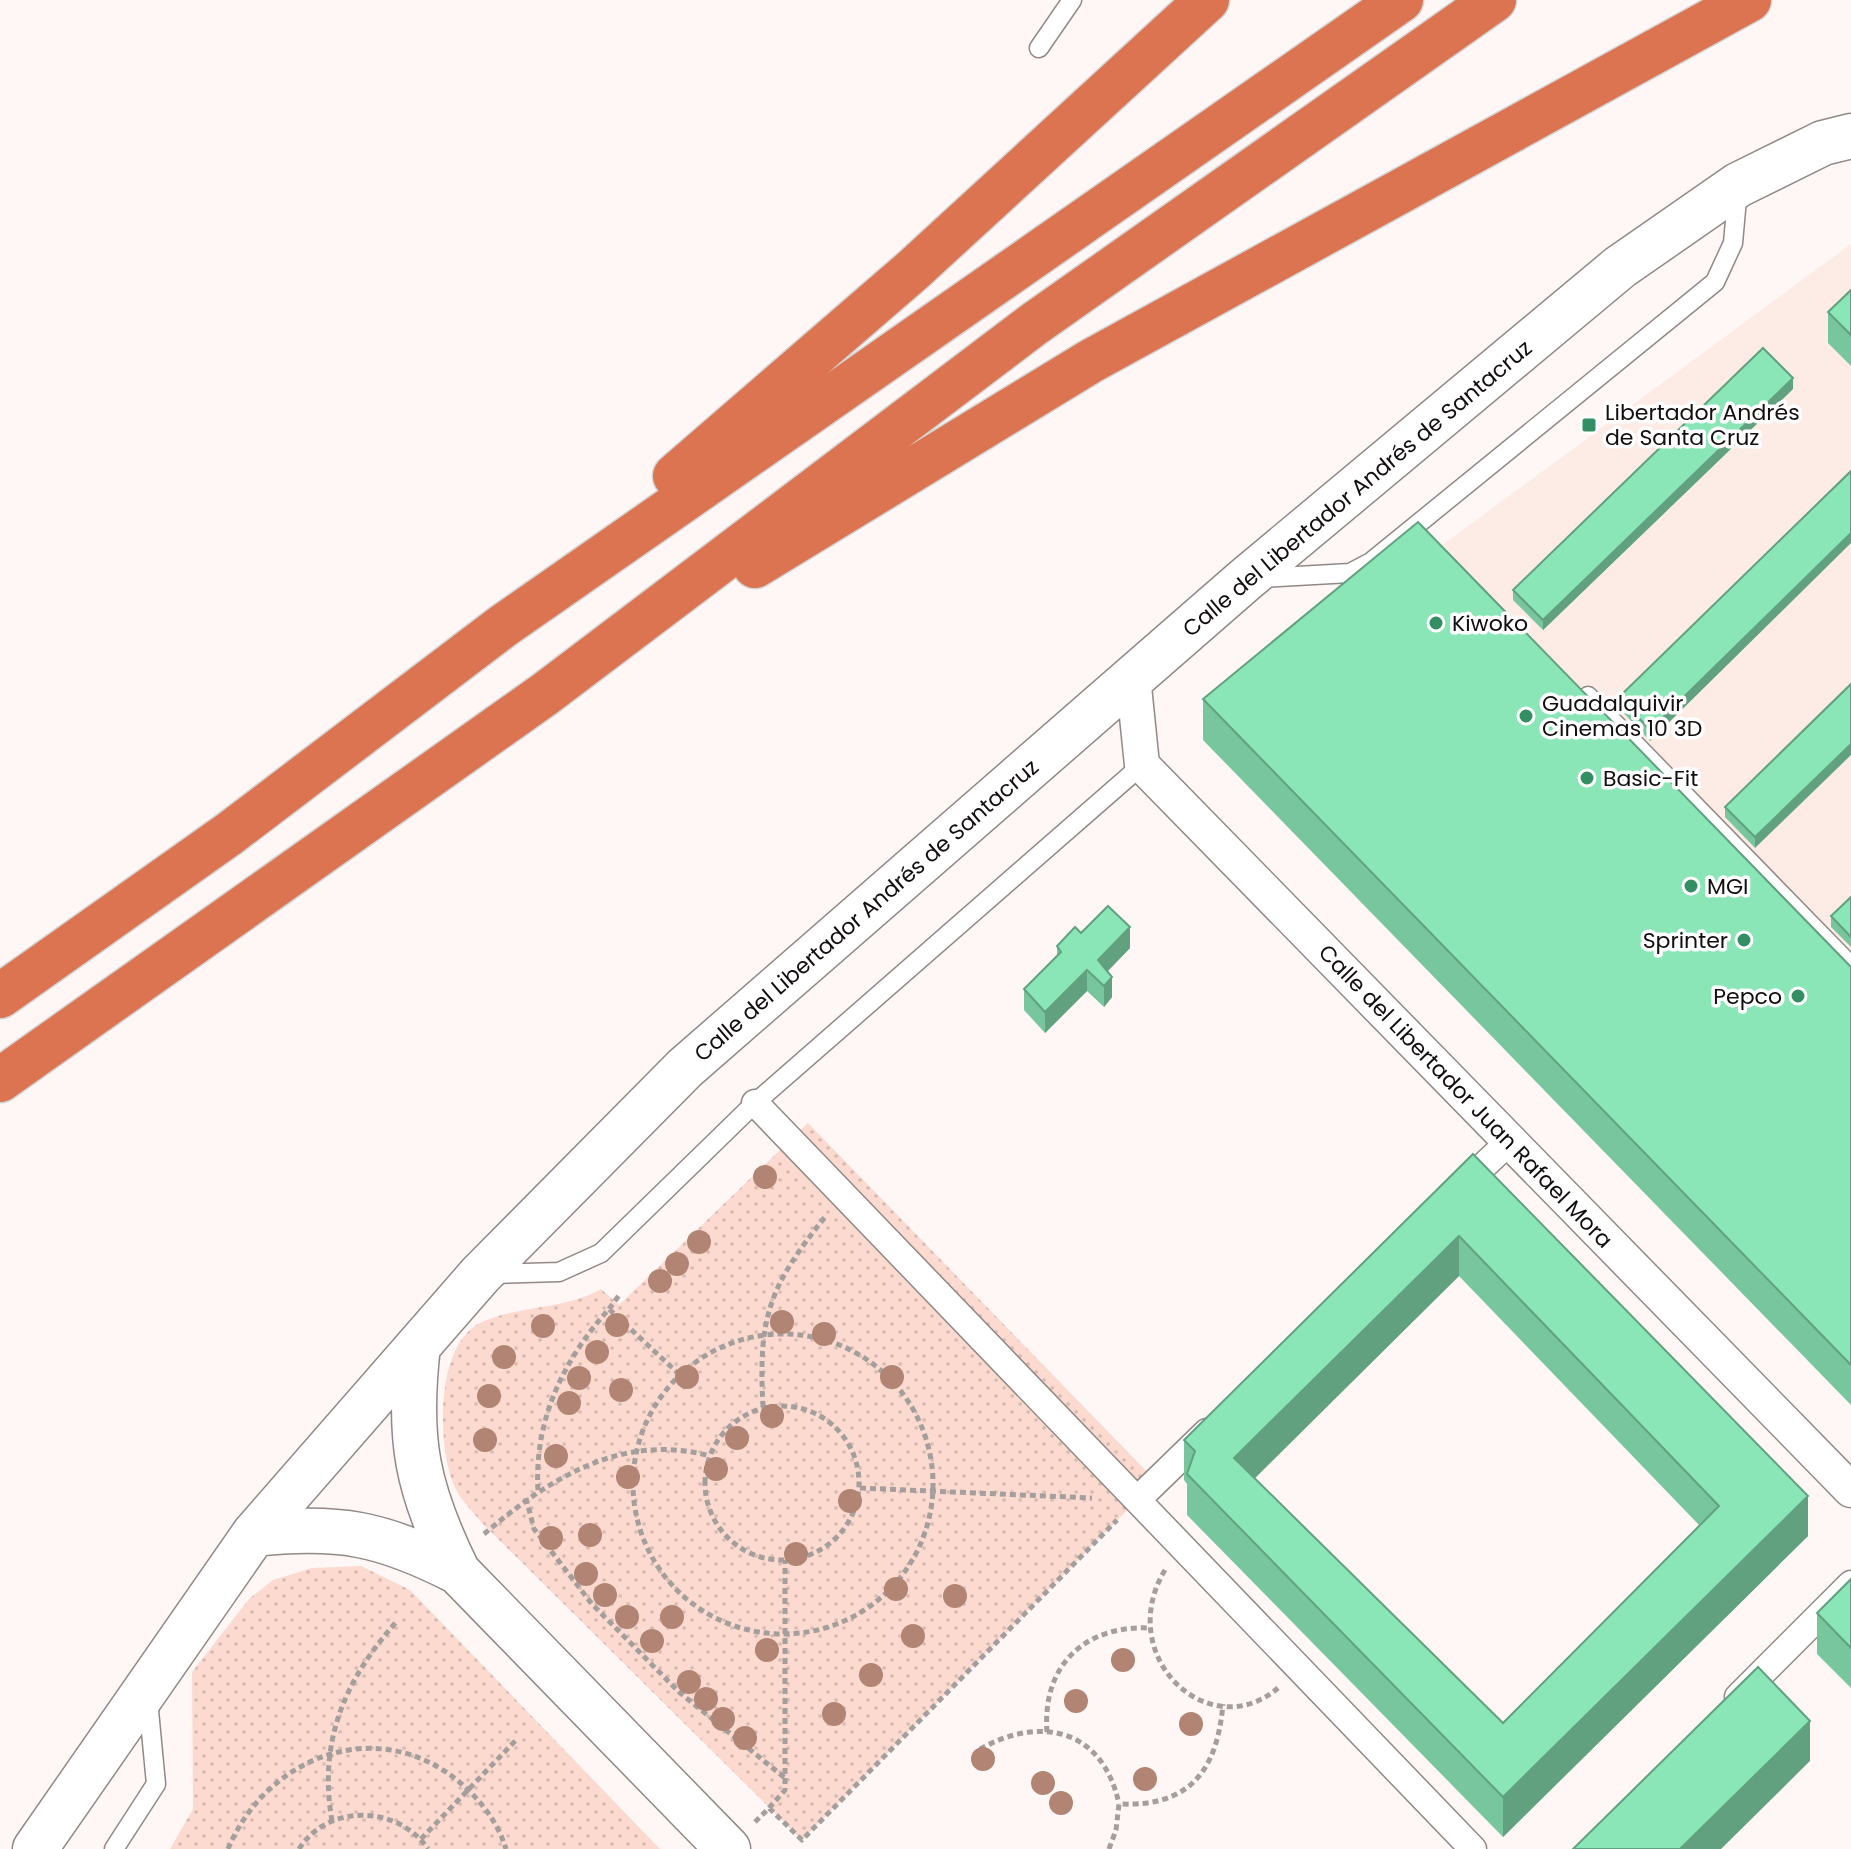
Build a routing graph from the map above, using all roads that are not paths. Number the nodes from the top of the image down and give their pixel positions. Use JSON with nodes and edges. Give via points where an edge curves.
{"nodes":[{"id":1,"x":1072,"y":0,"type":"edge"},
{"id":2,"x":1207,"y":0,"type":"edge"},
{"id":3,"x":1401,"y":0,"type":"edge"},
{"id":4,"x":1494,"y":0,"type":"edge"},
{"id":5,"x":1749,"y":0,"type":"edge"},
{"id":6,"x":1039,"y":48,"type":"dead end"},
{"id":7,"x":1851,"y":136,"type":"edge"},
{"id":8,"x":1738,"y":185,"type":"junction"},
{"id":9,"x":1246,"y":579,"type":"junction"},
{"id":10,"x":503,"y":626,"type":"junction"},
{"id":11,"x":1133,"y":677,"type":"junction"},
{"id":12,"x":1576,"y":685,"type":"edge"},
{"id":13,"x":545,"y":694,"type":"junction"},
{"id":14,"x":1142,"y":765,"type":"junction"},
{"id":15,"x":1851,"y":966,"type":"edge"},
{"id":16,"x":0,"y":996,"type":"edge"},
{"id":17,"x":0,"y":1080,"type":"edge"},
{"id":18,"x":755,"y":1103,"type":"junction"},
{"id":19,"x":1510,"y":1141,"type":"junction"},
{"id":20,"x":1439,"y":1209,"type":"edge"},
{"id":21,"x":480,"y":1275,"type":"junction"},
{"id":22,"x":418,"y":1346,"type":"junction"},
{"id":23,"x":1224,"y":1416,"type":"edge"},
{"id":24,"x":1851,"y":1490,"type":"edge"},
{"id":25,"x":1137,"y":1500,"type":"junction"},
{"id":26,"x":254,"y":1534,"type":"junction"},
{"id":27,"x":458,"y":1572,"type":"junction"},
{"id":28,"x":1851,"y":1584,"type":"edge"},
{"id":29,"x":147,"y":1685,"type":"junction"},
{"id":30,"x":1718,"y":1717,"type":"edge"},
{"id":31,"x":35,"y":1849,"type":"edge"},
{"id":32,"x":114,"y":1849,"type":"edge"},
{"id":33,"x":728,"y":1849,"type":"edge"},
{"id":34,"x":1473,"y":1849,"type":"edge"}],
"edges":[{"from":1,"to":6,"type":"lane"},
{"from":2,"to":10,"type":"highway","via":[[913,270]]},
{"from":3,"to":10,"type":"highway"},
{"from":4,"to":13,"type":"highway","via":[[1034,324]]},
{"from":5,"to":13,"type":"highway","via":[[1091,361]]},
{"from":7,"to":8,"type":"main road","name":"Calle del Libertador Andrés de Santacruz","via":[[1823,143]]},
{"from":8,"to":9,"type":"main road","name":"Calle del Libertador Andrés de Santacruz","via":[[1620,267]]},
{"from":8,"to":9,"type":"lane","via":[[1733,243],[1715,282],[1424,528],[1350,573]]},
{"from":9,"to":11,"type":"main road","name":"Calle del Libertador Andrés de Santacruz"},
{"from":10,"to":16,"type":"highway","via":[[229,834]]},
{"from":11,"to":14,"type":"street"},
{"from":11,"to":21,"type":"main road","name":"Calle del Libertador Andrés de Santacruz","via":[[685,1068]]},
{"from":12,"to":15,"type":"lane"},
{"from":13,"to":17,"type":"highway"},
{"from":14,"to":18,"type":"lane"},
{"from":14,"to":19,"type":"street","name":"Calle del Libertador Juan Rafael Mora"},
{"from":18,"to":21,"type":"lane","via":[[601,1253],[559,1272]]},
{"from":18,"to":25,"type":"street"},
{"from":19,"to":20,"type":"street"},
{"from":19,"to":24,"type":"street","name":"Calle del Libertador Juan Rafael Mora"},
{"from":21,"to":22,"type":"main road","name":"Calle del Libertador Andrés de Santacruz"},
{"from":22,"to":26,"type":"main road","name":"Calle del Libertador Andrés de Santacruz"},
{"from":22,"to":27,"type":"main road","via":[[412,1405],[416,1463],[432,1519]]},
{"from":23,"to":25,"type":"street"},
{"from":25,"to":34,"type":"street"},
{"from":26,"to":27,"type":"main road","via":[[307,1528],[360,1533],[410,1547]]},
{"from":26,"to":29,"type":"main road","name":"Calle del Libertador Andrés de Santacruz"},
{"from":27,"to":33,"type":"main road"},
{"from":28,"to":30,"type":"street"},
{"from":29,"to":31,"type":"main road","name":"Calle del Libertador Andrés de Santacruz"},
{"from":29,"to":32,"type":"lane","via":[[156,1784]]}]}
